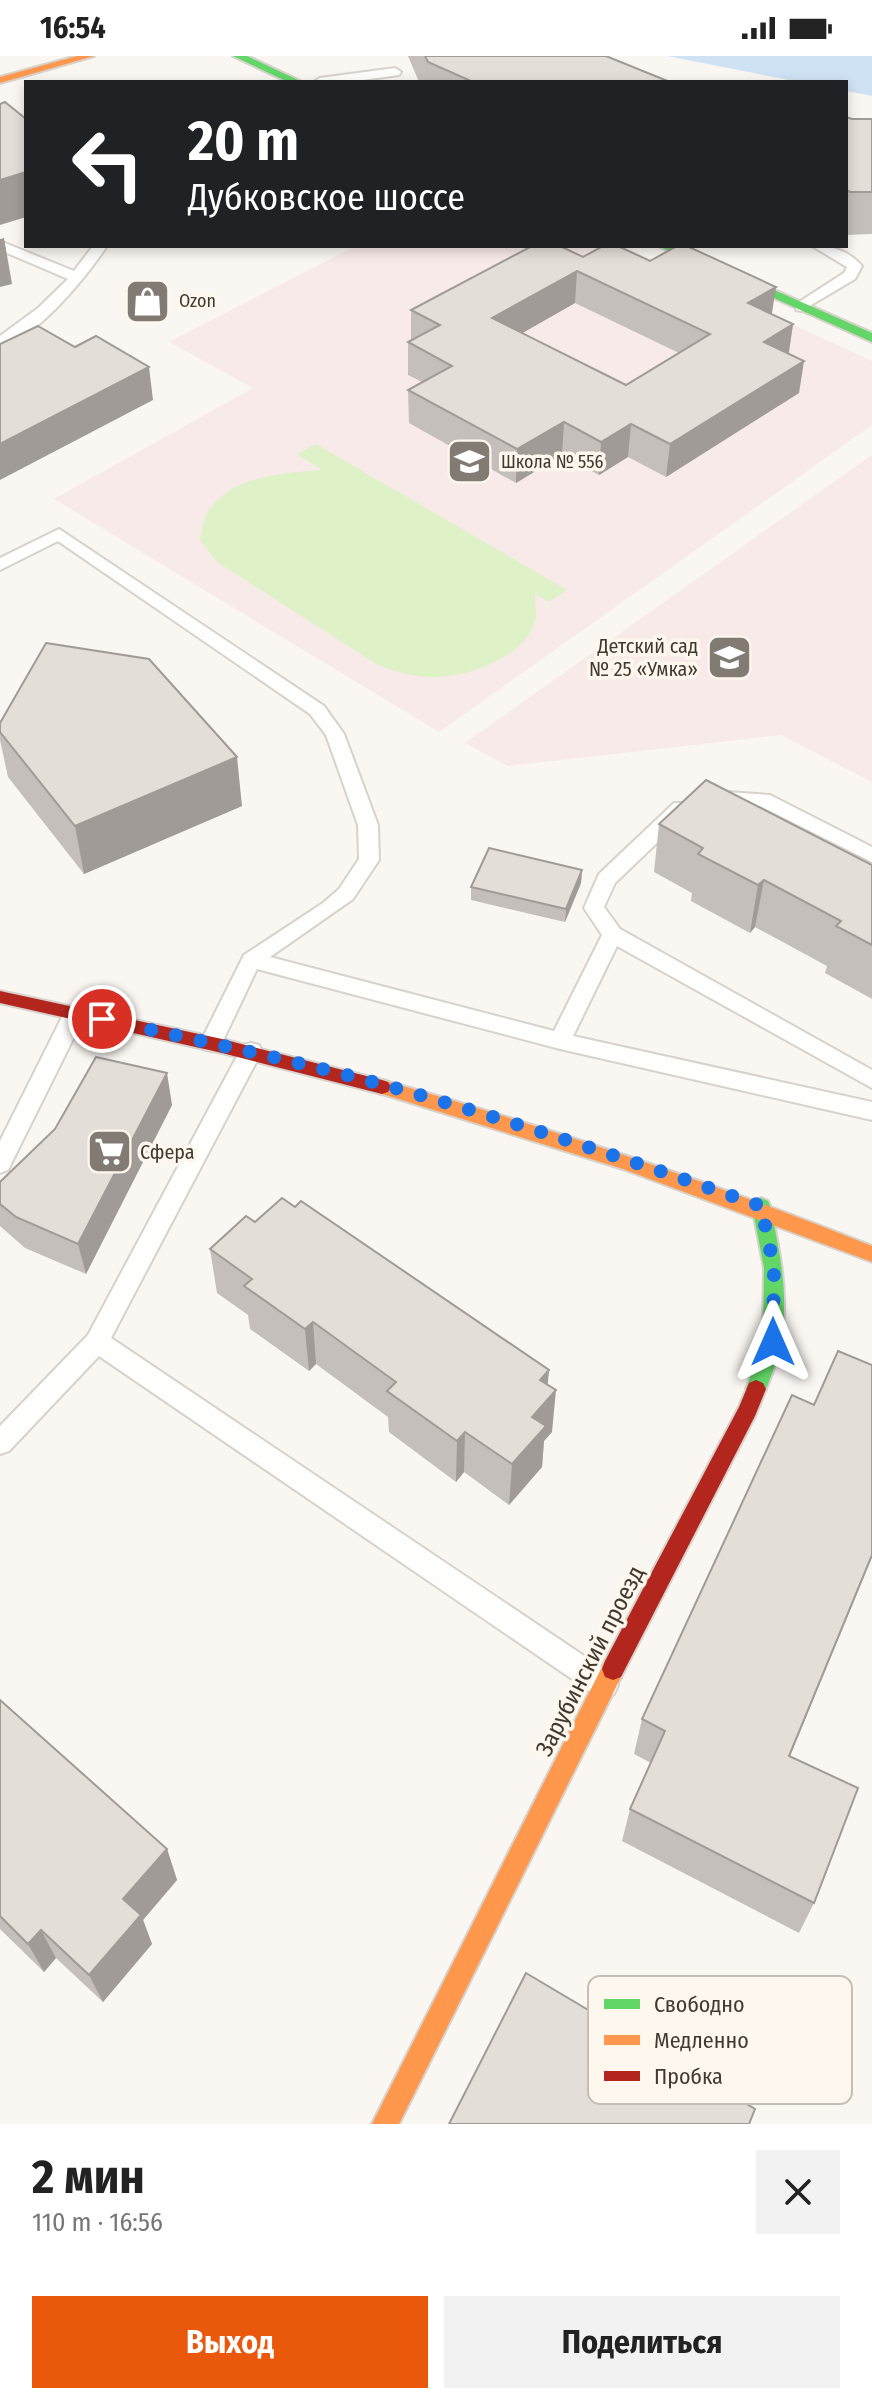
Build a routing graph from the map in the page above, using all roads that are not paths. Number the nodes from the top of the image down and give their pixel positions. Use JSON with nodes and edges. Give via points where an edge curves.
{"nodes":[{"id":1,"x":22,"y":56,"type":"edge"},
{"id":2,"x":89,"y":56,"type":"edge"},
{"id":3,"x":238,"y":56,"type":"edge"},
{"id":4,"x":0,"y":66,"type":"edge"},
{"id":5,"x":395,"y":72,"type":"dead end"},
{"id":6,"x":292,"y":80,"type":"edge"},
{"id":7,"x":335,"y":80,"type":"edge"},
{"id":8,"x":0,"y":245,"type":"edge"},
{"id":9,"x":99,"y":248,"type":"edge"},
{"id":10,"x":668,"y":248,"type":"edge"},
{"id":11,"x":824,"y":248,"type":"edge"},
{"id":12,"x":872,"y":265,"type":"edge"},
{"id":13,"x":855,"y":266,"type":"junction"},
{"id":14,"x":79,"y":278,"type":"junction"},
{"id":15,"x":801,"y":307,"type":"junction"},
{"id":16,"x":872,"y":338,"type":"edge"},
{"id":17,"x":0,"y":343,"type":"edge"},
{"id":18,"x":0,"y":565,"type":"edge"},
{"id":19,"x":872,"y":855,"type":"edge"},
{"id":20,"x":613,"y":934,"type":"junction"},
{"id":21,"x":251,"y":960,"type":"junction"},
{"id":22,"x":0,"y":997,"type":"edge"},
{"id":23,"x":75,"y":1013,"type":"junction"},
{"id":24,"x":560,"y":1041,"type":"junction"},
{"id":25,"x":211,"y":1043,"type":"junction"},
{"id":26,"x":251,"y":1051,"type":"junction"},
{"id":27,"x":872,"y":1080,"type":"edge"},
{"id":28,"x":872,"y":1111,"type":"edge"},
{"id":29,"x":0,"y":1164,"type":"edge"},
{"id":30,"x":761,"y":1206,"type":"junction"},
{"id":31,"x":872,"y":1254,"type":"edge"},
{"id":32,"x":97,"y":1342,"type":"junction"},
{"id":33,"x":0,"y":1443,"type":"edge"},
{"id":34,"x":604,"y":1685,"type":"junction"},
{"id":35,"x":385,"y":2124,"type":"edge"}],
"edges":[{"from":1,"to":4,"type":"street"},
{"from":2,"to":4,"type":"street"},
{"from":3,"to":6,"type":"street"},
{"from":5,"to":7,"type":"lane"},
{"from":8,"to":14,"type":"lane"},
{"from":9,"to":14,"type":"lane"},
{"from":10,"to":15,"type":"street"},
{"from":11,"to":13,"type":"lane"},
{"from":12,"to":13,"type":"lane"},
{"from":13,"to":15,"type":"lane","via":[[850,276]]},
{"from":14,"to":17,"type":"lane","via":[[42,315]]},
{"from":15,"to":16,"type":"street"},
{"from":18,"to":21,"type":"lane","via":[[59,534],[317,710],[335,734],[368,825],[369,860],[330,908]]},
{"from":19,"to":20,"type":"lane","via":[[763,800],[721,796],[682,806],[606,879],[594,908]]},
{"from":20,"to":24,"type":"lane"},
{"from":20,"to":27,"type":"lane"},
{"from":21,"to":24,"type":"lane"},
{"from":21,"to":25,"type":"lane"},
{"from":22,"to":23,"type":"street"},
{"from":23,"to":25,"type":"street"},
{"from":23,"to":29,"type":"lane"},
{"from":24,"to":28,"type":"lane"},
{"from":25,"to":26,"type":"street"},
{"from":26,"to":30,"type":"street","via":[[584,1144]]},
{"from":26,"to":32,"type":"lane"},
{"from":30,"to":31,"type":"street"},
{"from":30,"to":34,"type":"street","name":"Зарубинский проезд","via":[[774,1268],[773,1342],[748,1410]]},
{"from":32,"to":33,"type":"lane"},
{"from":32,"to":34,"type":"lane"},
{"from":34,"to":35,"type":"street","name":"Зарубинский проезд"}]}
